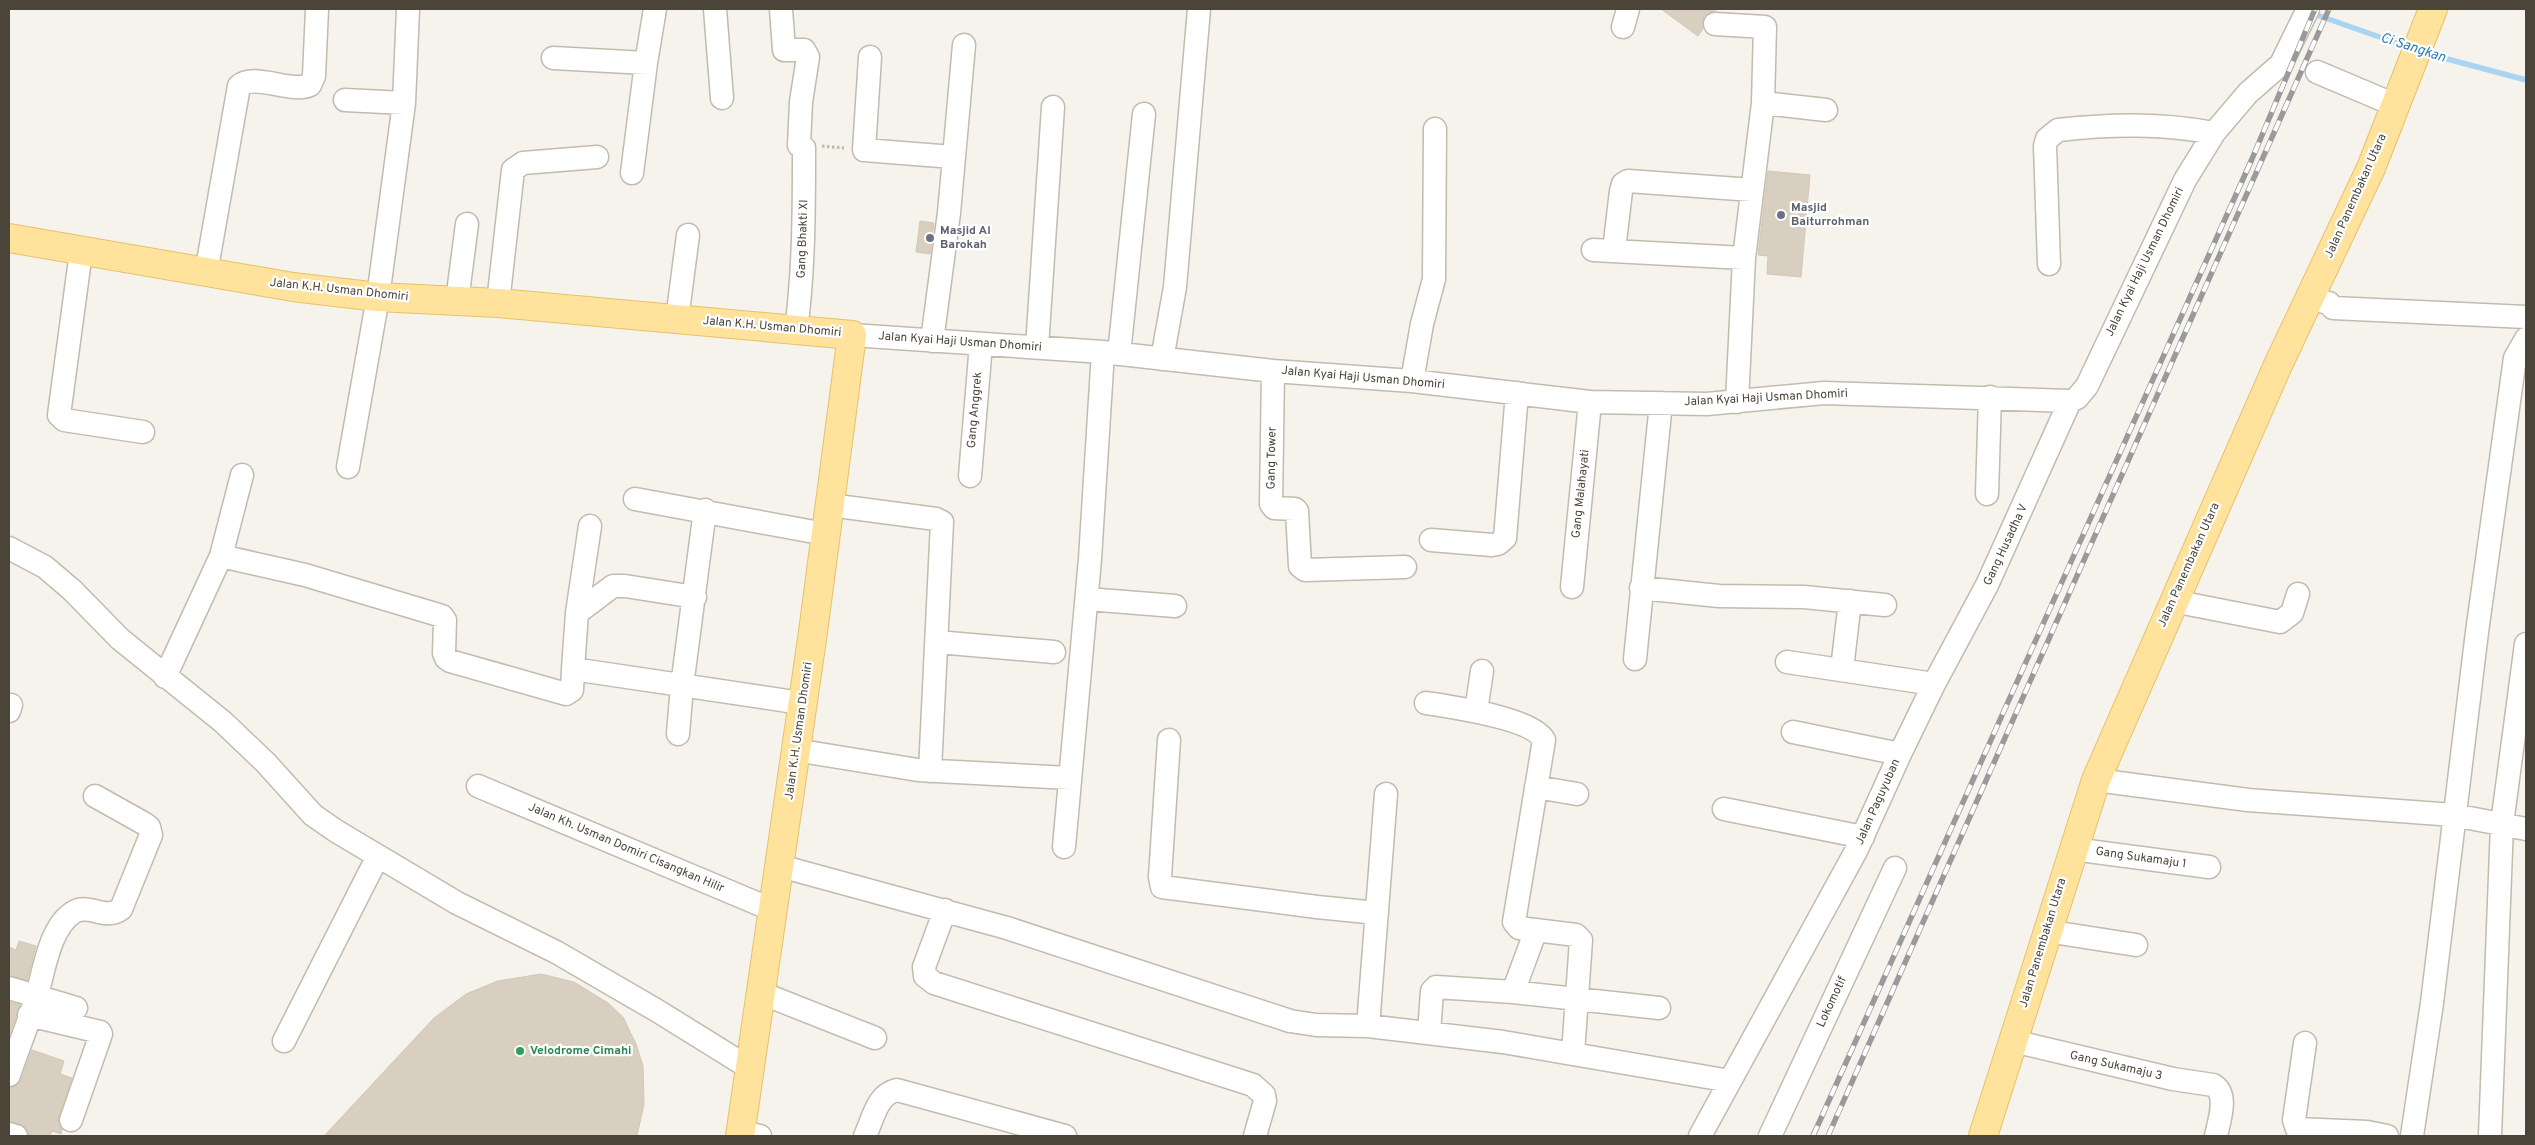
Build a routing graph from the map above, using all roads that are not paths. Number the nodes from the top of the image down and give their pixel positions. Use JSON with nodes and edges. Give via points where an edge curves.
{"nodes":[{"id":1,"x":317,"y":9,"type":"edge"},
{"id":2,"x":408,"y":9,"type":"edge"},
{"id":3,"x":655,"y":9,"type":"edge"},
{"id":4,"x":715,"y":9,"type":"edge"},
{"id":5,"x":781,"y":9,"type":"edge"},
{"id":6,"x":1199,"y":9,"type":"edge"},
{"id":7,"x":2433,"y":9,"type":"edge"},
{"id":8,"x":2306,"y":13,"type":"edge"},
{"id":9,"x":1715,"y":24,"type":"dead end"},
{"id":10,"x":964,"y":46,"type":"dead end"},
{"id":11,"x":870,"y":57,"type":"dead end"},
{"id":12,"x":553,"y":58,"type":"dead end"},
{"id":13,"x":646,"y":63,"type":"junction"},
{"id":14,"x":2316,"y":72,"type":"dead end"},
{"id":15,"x":722,"y":98,"type":"dead end"},
{"id":16,"x":345,"y":100,"type":"dead end"},
{"id":17,"x":404,"y":103,"type":"junction"},
{"id":18,"x":1763,"y":103,"type":"junction"},
{"id":19,"x":2395,"y":105,"type":"junction"},
{"id":20,"x":1053,"y":106,"type":"dead end"},
{"id":21,"x":1826,"y":110,"type":"dead end"},
{"id":22,"x":1144,"y":114,"type":"dead end"},
{"id":23,"x":1435,"y":129,"type":"dead end"},
{"id":24,"x":2214,"y":133,"type":"junction"},
{"id":25,"x":596,"y":157,"type":"dead end"},
{"id":26,"x":953,"y":157,"type":"junction"},
{"id":27,"x":632,"y":173,"type":"dead end"},
{"id":28,"x":1752,"y":190,"type":"junction"},
{"id":29,"x":467,"y":224,"type":"dead end"},
{"id":30,"x":688,"y":235,"type":"dead end"},
{"id":31,"x":9,"y":238,"type":"edge"},
{"id":32,"x":81,"y":252,"type":"junction"},
{"id":33,"x":1744,"y":258,"type":"junction"},
{"id":34,"x":2049,"y":264,"type":"dead end"},
{"id":35,"x":206,"y":273,"type":"junction"},
{"id":36,"x":378,"y":297,"type":"junction"},
{"id":37,"x":2309,"y":299,"type":"junction"},
{"id":38,"x":457,"y":301,"type":"junction"},
{"id":39,"x":498,"y":303,"type":"junction"},
{"id":40,"x":2526,"y":317,"type":"edge"},
{"id":41,"x":676,"y":319,"type":"junction"},
{"id":42,"x":796,"y":330,"type":"junction"},
{"id":43,"x":852,"y":335,"type":"junction"},
{"id":44,"x":2526,"y":339,"type":"edge"},
{"id":45,"x":932,"y":341,"type":"junction"},
{"id":46,"x":981,"y":344,"type":"junction"},
{"id":47,"x":1037,"y":347,"type":"junction"},
{"id":48,"x":1111,"y":353,"type":"junction"},
{"id":49,"x":1162,"y":358,"type":"junction"},
{"id":50,"x":1273,"y":371,"type":"junction"},
{"id":51,"x":1412,"y":381,"type":"junction"},
{"id":52,"x":1518,"y":393,"type":"junction"},
{"id":53,"x":1990,"y":397,"type":"junction"},
{"id":54,"x":2070,"y":401,"type":"junction"},
{"id":55,"x":1590,"y":402,"type":"junction"},
{"id":56,"x":1737,"y":402,"type":"junction"},
{"id":57,"x":1661,"y":403,"type":"junction"},
{"id":58,"x":143,"y":432,"type":"dead end"},
{"id":59,"x":348,"y":467,"type":"dead end"},
{"id":60,"x":242,"y":476,"type":"dead end"},
{"id":61,"x":970,"y":476,"type":"dead end"},
{"id":62,"x":1987,"y":494,"type":"dead end"},
{"id":63,"x":635,"y":499,"type":"dead end"},
{"id":64,"x":830,"y":505,"type":"junction"},
{"id":65,"x":705,"y":510,"type":"junction"},
{"id":66,"x":590,"y":526,"type":"dead end"},
{"id":67,"x":826,"y":534,"type":"junction"},
{"id":68,"x":1431,"y":540,"type":"dead end"},
{"id":69,"x":9,"y":548,"type":"edge"},
{"id":70,"x":221,"y":556,"type":"junction"},
{"id":71,"x":1405,"y":566,"type":"dead end"},
{"id":72,"x":1572,"y":587,"type":"dead end"},
{"id":73,"x":1641,"y":588,"type":"junction"},
{"id":74,"x":2298,"y":594,"type":"dead end"},
{"id":75,"x":695,"y":597,"type":"junction"},
{"id":76,"x":1087,"y":599,"type":"junction"},
{"id":77,"x":1850,"y":601,"type":"junction"},
{"id":78,"x":2173,"y":601,"type":"junction"},
{"id":79,"x":1885,"y":605,"type":"dead end"},
{"id":80,"x":1175,"y":606,"type":"dead end"},
{"id":81,"x":577,"y":614,"type":"junction"},
{"id":82,"x":937,"y":642,"type":"junction"},
{"id":83,"x":2526,"y":644,"type":"edge"},
{"id":84,"x":1054,"y":652,"type":"dead end"},
{"id":85,"x":1635,"y":659,"type":"dead end"},
{"id":86,"x":1787,"y":662,"type":"dead end"},
{"id":87,"x":573,"y":669,"type":"junction"},
{"id":88,"x":1842,"y":669,"type":"junction"},
{"id":89,"x":1482,"y":671,"type":"dead end"},
{"id":90,"x":165,"y":677,"type":"junction"},
{"id":91,"x":1934,"y":684,"type":"junction"},
{"id":92,"x":682,"y":686,"type":"junction"},
{"id":93,"x":801,"y":703,"type":"junction"},
{"id":94,"x":1426,"y":703,"type":"dead end"},
{"id":95,"x":1476,"y":710,"type":"junction"},
{"id":96,"x":1793,"y":732,"type":"dead end"},
{"id":97,"x":678,"y":734,"type":"dead end"},
{"id":98,"x":1169,"y":740,"type":"dead end"},
{"id":99,"x":795,"y":750,"type":"junction"},
{"id":100,"x":1900,"y":754,"type":"junction"},
{"id":101,"x":930,"y":771,"type":"junction"},
{"id":102,"x":1070,"y":778,"type":"junction"},
{"id":103,"x":2096,"y":780,"type":"junction"},
{"id":104,"x":478,"y":786,"type":"dead end"},
{"id":105,"x":1536,"y":787,"type":"junction"},
{"id":106,"x":1386,"y":794,"type":"dead end"},
{"id":107,"x":1577,"y":794,"type":"dead end"},
{"id":108,"x":95,"y":796,"type":"dead end"},
{"id":109,"x":1724,"y":809,"type":"dead end"},
{"id":110,"x":2454,"y":815,"type":"junction"},
{"id":111,"x":2502,"y":824,"type":"junction"},
{"id":112,"x":2526,"y":829,"type":"edge"},
{"id":113,"x":1859,"y":844,"type":"junction"},
{"id":114,"x":1064,"y":847,"type":"dead end"},
{"id":115,"x":2073,"y":849,"type":"junction"},
{"id":116,"x":378,"y":856,"type":"junction"},
{"id":117,"x":780,"y":866,"type":"junction"},
{"id":118,"x":2209,"y":867,"type":"dead end"},
{"id":119,"x":1894,"y":868,"type":"dead end"},
{"id":120,"x":773,"y":910,"type":"junction"},
{"id":121,"x":945,"y":910,"type":"junction"},
{"id":122,"x":1377,"y":913,"type":"junction"},
{"id":123,"x":1536,"y":930,"type":"junction"},
{"id":124,"x":2046,"y":930,"type":"junction"},
{"id":125,"x":2136,"y":945,"type":"dead end"},
{"id":126,"x":9,"y":988,"type":"edge"},
{"id":127,"x":1513,"y":992,"type":"junction"},
{"id":128,"x":761,"y":993,"type":"junction"},
{"id":129,"x":1578,"y":1000,"type":"junction"},
{"id":130,"x":33,"y":1005,"type":"junction"},
{"id":131,"x":76,"y":1008,"type":"dead end"},
{"id":132,"x":1659,"y":1008,"type":"dead end"},
{"id":133,"x":1368,"y":1026,"type":"junction"},
{"id":134,"x":1429,"y":1033,"type":"junction"},
{"id":135,"x":875,"y":1038,"type":"dead end"},
{"id":136,"x":284,"y":1041,"type":"dead end"},
{"id":137,"x":2013,"y":1041,"type":"junction"},
{"id":138,"x":2305,"y":1043,"type":"dead end"},
{"id":139,"x":1573,"y":1054,"type":"junction"},
{"id":140,"x":752,"y":1069,"type":"junction"},
{"id":141,"x":9,"y":1075,"type":"edge"},
{"id":142,"x":1730,"y":1081,"type":"junction"},
{"id":143,"x":70,"y":1120,"type":"dead end"},
{"id":144,"x":9,"y":1134,"type":"edge"},
{"id":145,"x":747,"y":1135,"type":"edge"},
{"id":146,"x":16,"y":1136,"type":"edge"},
{"id":147,"x":865,"y":1136,"type":"edge"},
{"id":148,"x":1065,"y":1136,"type":"edge"},
{"id":149,"x":1255,"y":1136,"type":"edge"},
{"id":150,"x":1700,"y":1136,"type":"edge"},
{"id":151,"x":1770,"y":1136,"type":"edge"},
{"id":152,"x":1983,"y":1136,"type":"edge"},
{"id":153,"x":2216,"y":1136,"type":"edge"},
{"id":154,"x":2387,"y":1136,"type":"edge"},
{"id":155,"x":2412,"y":1136,"type":"edge"},
{"id":156,"x":2490,"y":1136,"type":"edge"}],
"edges":[{"from":1,"to":35,"type":"street","via":[[314,76],[310,85],[302,87],[254,81],[239,86]]},
{"from":2,"to":17,"type":"street"},
{"from":3,"to":13,"type":"street"},
{"from":4,"to":15,"type":"street"},
{"from":5,"to":42,"type":"street","name":"Gang Bhakti XI","via":[[784,50],[804,50],[808,57],[799,128],[799,145],[804,148],[803,250]]},
{"from":6,"to":49,"type":"street","via":[[1175,287]]},
{"from":7,"to":19,"type":"main road","name":"Jalan Panembakan Utara"},
{"from":8,"to":24,"type":"street","name":"Jalan Kyai Haji Usman Dhomiri","via":[[2281,64],[2248,93]]},
{"from":9,"to":18,"type":"street","via":[[1765,27]]},
{"from":10,"to":26,"type":"street"},
{"from":11,"to":26,"type":"street","via":[[864,150]]},
{"from":12,"to":13,"type":"street"},
{"from":13,"to":27,"type":"street"},
{"from":14,"to":19,"type":"street"},
{"from":16,"to":17,"type":"street"},
{"from":17,"to":36,"type":"street"},
{"from":18,"to":21,"type":"street"},
{"from":18,"to":28,"type":"street"},
{"from":19,"to":37,"type":"main road","name":"Jalan Panembakan Utara","via":[[2371,168]]},
{"from":20,"to":47,"type":"street"},
{"from":22,"to":48,"type":"street"},
{"from":23,"to":51,"type":"street","via":[[1434,279]]},
{"from":24,"to":34,"type":"street","via":[[2124,124],[2058,130],[2051,134],[2045,146]]},
{"from":24,"to":54,"type":"street","name":"Jalan Kyai Haji Usman Dhomiri","via":[[2185,180],[2087,386]]},
{"from":25,"to":39,"type":"street","via":[[524,164],[513,170]]},
{"from":26,"to":45,"type":"street"},
{"from":28,"to":33,"type":"street"},
{"from":28,"to":33,"type":"street","via":[[1628,180],[1621,191],[1604,250]]},
{"from":29,"to":38,"type":"street"},
{"from":30,"to":41,"type":"street"},
{"from":31,"to":32,"type":"main road","name":"Jalan K.H. Usman Dhomiri"},
{"from":32,"to":35,"type":"main road","name":"Jalan K.H. Usman Dhomiri"},
{"from":32,"to":58,"type":"street","via":[[58,415],[64,420]]},
{"from":33,"to":56,"type":"street"},
{"from":35,"to":36,"type":"main road","name":"Jalan K.H. Usman Dhomiri"},
{"from":36,"to":38,"type":"main road","name":"Jalan K.H. Usman Dhomiri"},
{"from":36,"to":59,"type":"street"},
{"from":37,"to":40,"type":"street","via":[[2329,303],[2333,308]]},
{"from":37,"to":78,"type":"main road","name":"Jalan Panembakan Utara"},
{"from":38,"to":39,"type":"main road","name":"Jalan K.H. Usman Dhomiri"},
{"from":39,"to":41,"type":"main road","name":"Jalan K.H. Usman Dhomiri"},
{"from":41,"to":42,"type":"main road","name":"Jalan K.H. Usman Dhomiri"},
{"from":42,"to":43,"type":"main road","name":"Jalan K.H. Usman Dhomiri"},
{"from":43,"to":45,"type":"street","name":"Jalan Kyai Haji Usman Dhomiri"},
{"from":43,"to":64,"type":"main road","name":"Jalan K.H. Usman Dhomiri"},
{"from":44,"to":110,"type":"street","via":[[2515,358]]},
{"from":45,"to":46,"type":"street","name":"Jalan Kyai Haji Usman Dhomiri"},
{"from":46,"to":47,"type":"street","name":"Jalan Kyai Haji Usman Dhomiri"},
{"from":46,"to":61,"type":"street","name":"Gang Anggrek"},
{"from":47,"to":48,"type":"street","name":"Jalan Kyai Haji Usman Dhomiri"},
{"from":48,"to":49,"type":"street","name":"Jalan Kyai Haji Usman Dhomiri"},
{"from":48,"to":76,"type":"street"},
{"from":49,"to":50,"type":"street","name":"Jalan Kyai Haji Usman Dhomiri"},
{"from":50,"to":51,"type":"street","name":"Jalan Kyai Haji Usman Dhomiri"},
{"from":50,"to":71,"type":"street","name":"Gang Tower","via":[[1271,504],[1274,508],[1298,511],[1300,566],[1305,570]]},
{"from":51,"to":52,"type":"street","name":"Jalan Kyai Haji Usman Dhomiri"},
{"from":52,"to":55,"type":"street","name":"Jalan Kyai Haji Usman Dhomiri"},
{"from":52,"to":68,"type":"street","via":[[1505,538],[1492,545]]},
{"from":53,"to":54,"type":"street","name":"Jalan Kyai Haji Usman Dhomiri"},
{"from":53,"to":56,"type":"street","name":"Jalan Kyai Haji Usman Dhomiri","via":[[1824,393]]},
{"from":53,"to":62,"type":"street"},
{"from":54,"to":91,"type":"street","name":"Gang Husadha V","via":[[1987,585]]},
{"from":55,"to":57,"type":"street","name":"Jalan Kyai Haji Usman Dhomiri"},
{"from":55,"to":72,"type":"street","name":"Gang Malahayati"},
{"from":56,"to":57,"type":"street","name":"Jalan Kyai Haji Usman Dhomiri"},
{"from":57,"to":73,"type":"street"},
{"from":60,"to":70,"type":"street"},
{"from":63,"to":65,"type":"street"},
{"from":64,"to":67,"type":"main road","name":"Jalan K.H. Usman Dhomiri"},
{"from":64,"to":82,"type":"street","via":[[942,522]]},
{"from":65,"to":67,"type":"street"},
{"from":65,"to":75,"type":"street"},
{"from":66,"to":81,"type":"street"},
{"from":67,"to":93,"type":"main road","name":"Jalan K.H. Usman Dhomiri"},
{"from":69,"to":90,"type":"street","via":[[59,578],[120,640]]},
{"from":70,"to":87,"type":"street","via":[[305,575],[442,616],[446,620],[444,653],[450,661],[568,694],[572,690]]},
{"from":70,"to":90,"type":"street"},
{"from":73,"to":77,"type":"street","via":[[1719,596]]},
{"from":73,"to":85,"type":"street"},
{"from":74,"to":78,"type":"street","via":[[2292,614],[2280,622]]},
{"from":75,"to":81,"type":"street","via":[[613,586]]},
{"from":75,"to":92,"type":"street"},
{"from":76,"to":80,"type":"street"},
{"from":76,"to":102,"type":"street"},
{"from":77,"to":79,"type":"street"},
{"from":77,"to":88,"type":"street"},
{"from":78,"to":103,"type":"main road","name":"Jalan Panembakan Utara"},
{"from":81,"to":87,"type":"street"},
{"from":82,"to":84,"type":"street"},
{"from":82,"to":101,"type":"street"},
{"from":83,"to":111,"type":"street"},
{"from":86,"to":88,"type":"street"},
{"from":87,"to":92,"type":"street"},
{"from":88,"to":91,"type":"street"},
{"from":89,"to":95,"type":"street"},
{"from":90,"to":116,"type":"street","via":[[223,722],[266,762],[313,815]]},
{"from":91,"to":100,"type":"street","name":"Gang Husadha V"},
{"from":92,"to":93,"type":"street"},
{"from":92,"to":97,"type":"street"},
{"from":93,"to":99,"type":"main road","name":"Jalan K.H. Usman Dhomiri"},
{"from":94,"to":95,"type":"street"},
{"from":95,"to":105,"type":"street","via":[[1541,734],[1544,740]]},
{"from":96,"to":100,"type":"street"},
{"from":98,"to":122,"type":"street","via":[[1162,886]]},
{"from":99,"to":101,"type":"street"},
{"from":99,"to":117,"type":"main road","name":"Jalan K.H. Usman Dhomiri"},
{"from":100,"to":113,"type":"street","name":"Jalan Paguyuban"},
{"from":101,"to":102,"type":"street"},
{"from":102,"to":114,"type":"street"},
{"from":103,"to":110,"type":"street","via":[[2248,800]]},
{"from":103,"to":115,"type":"main road","name":"Jalan Panembakan Utara"},
{"from":104,"to":120,"type":"street","name":"Jalan Kh. Usman Domiri Cisangkan Hilir"},
{"from":105,"to":107,"type":"street"},
{"from":105,"to":123,"type":"street","via":[[1514,922],[1520,928]]},
{"from":106,"to":122,"type":"street"},
{"from":108,"to":130,"type":"street","via":[[149,827],[151,835],[121,909],[104,914],[84,909],[64,919],[51,945]]},
{"from":109,"to":113,"type":"street"},
{"from":110,"to":111,"type":"street"},
{"from":110,"to":155,"type":"street","via":[[2432,1003]]},
{"from":111,"to":112,"type":"street"},
{"from":111,"to":156,"type":"street"},
{"from":113,"to":142,"type":"street","name":"Jalan Paguyuban"},
{"from":115,"to":118,"type":"street","name":"Gang Sukamaju 1"},
{"from":115,"to":124,"type":"main road","name":"Jalan Panembakan Utara"},
{"from":116,"to":136,"type":"street"},
{"from":116,"to":140,"type":"street","via":[[457,903],[572,962]]},
{"from":117,"to":120,"type":"main road","name":"Jalan K.H. Usman Dhomiri"},
{"from":117,"to":121,"type":"street"},
{"from":119,"to":151,"type":"street","name":"Lokomotif"},
{"from":120,"to":128,"type":"main road","name":"Jalan K.H. Usman Dhomiri"},
{"from":121,"to":133,"type":"street","via":[[1116,962],[1290,1021]]},
{"from":121,"to":149,"type":"street","via":[[924,968],[925,976],[934,983],[1253,1085],[1264,1095],[1265,1101]]},
{"from":122,"to":133,"type":"street"},
{"from":123,"to":127,"type":"street"},
{"from":123,"to":129,"type":"street","via":[[1580,937]]},
{"from":124,"to":125,"type":"street"},
{"from":124,"to":137,"type":"main road","name":"Jalan Panembakan Utara"},
{"from":126,"to":130,"type":"street"},
{"from":127,"to":129,"type":"street"},
{"from":127,"to":134,"type":"street","via":[[1436,987],[1432,991]]},
{"from":128,"to":135,"type":"street"},
{"from":128,"to":140,"type":"main road","name":"Jalan K.H. Usman Dhomiri"},
{"from":129,"to":132,"type":"street"},
{"from":129,"to":139,"type":"street"},
{"from":130,"to":131,"type":"street"},
{"from":130,"to":141,"type":"street"},
{"from":130,"to":143,"type":"street","via":[[101,1034]]},
{"from":133,"to":134,"type":"street"},
{"from":134,"to":139,"type":"street"},
{"from":137,"to":152,"type":"main road","name":"Jalan Panembakan Utara"},
{"from":137,"to":153,"type":"street","name":"Gang Sukamaju 3","via":[[2173,1079],[2213,1084],[2222,1096]]},
{"from":138,"to":154,"type":"street","via":[[2294,1120],[2297,1129]]},
{"from":139,"to":142,"type":"street"},
{"from":140,"to":145,"type":"main road","name":"Jalan K.H. Usman Dhomiri"},
{"from":142,"to":150,"type":"street","name":"Jalan Paguyuban"},
{"from":144,"to":146,"type":"street"},
{"from":147,"to":148,"type":"street","via":[[882,1097],[897,1090]]}]}
